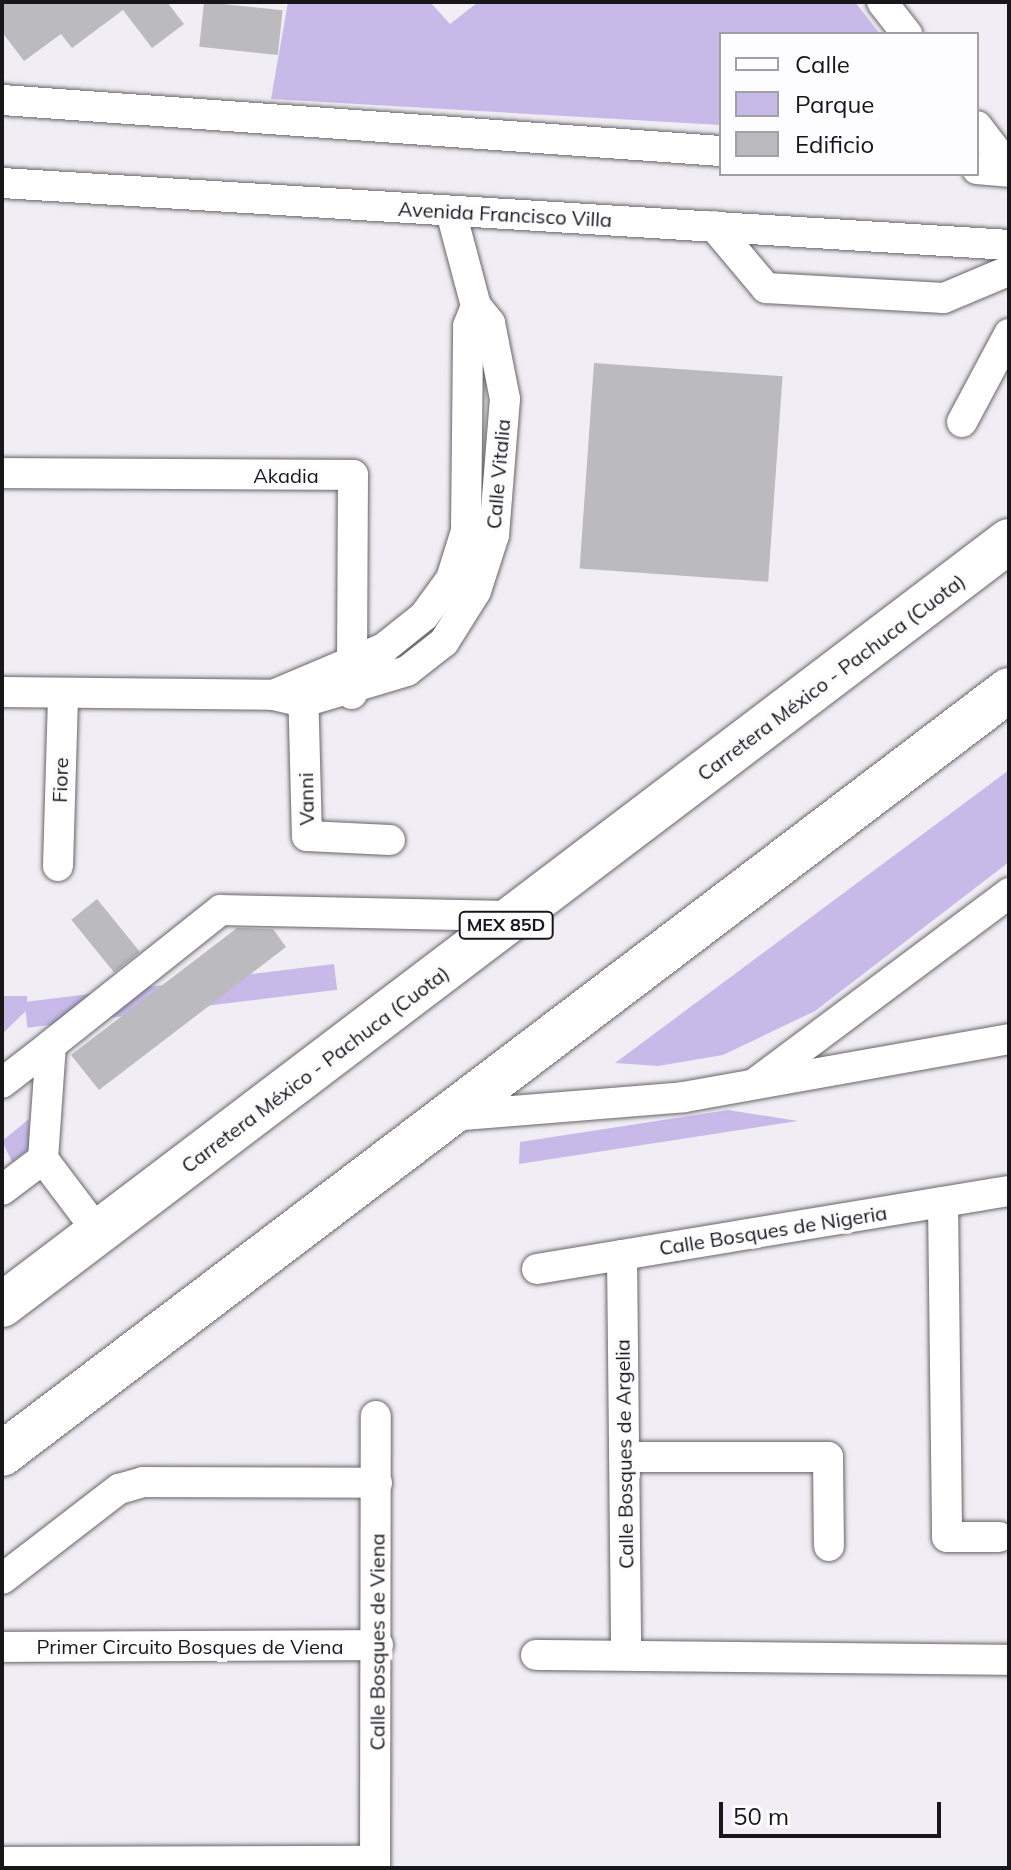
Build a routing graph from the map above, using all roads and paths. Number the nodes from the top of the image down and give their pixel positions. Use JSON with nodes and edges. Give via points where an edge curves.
{"nodes":[{"id":1,"x":882,"y":2,"type":"edge"},
{"id":2,"x":905,"y":32,"type":"edge"},
{"id":3,"x":2,"y":100,"type":"edge"},
{"id":4,"x":979,"y":129,"type":"edge"},
{"id":5,"x":719,"y":151,"type":"edge"},
{"id":6,"x":979,"y":169,"type":"edge"},
{"id":7,"x":1009,"y":170,"type":"edge"},
{"id":8,"x":2,"y":183,"type":"edge"},
{"id":9,"x":451,"y":212,"type":"junction"},
{"id":10,"x":714,"y":226,"type":"junction"},
{"id":11,"x":1008,"y":261,"type":"edge"},
{"id":12,"x":1009,"y":334,"type":"edge"},
{"id":13,"x":962,"y":422,"type":"dead end"},
{"id":14,"x":2,"y":473,"type":"edge"},
{"id":15,"x":1009,"y":541,"type":"edge"},
{"id":16,"x":350,"y":680,"type":"junction"},
{"id":17,"x":1009,"y":690,"type":"edge"},
{"id":18,"x":304,"y":691,"type":"junction"},
{"id":19,"x":2,"y":692,"type":"edge"},
{"id":20,"x":63,"y":693,"type":"junction"},
{"id":21,"x":390,"y":840,"type":"dead end"},
{"id":22,"x":58,"y":866,"type":"dead end"},
{"id":23,"x":1009,"y":893,"type":"edge"},
{"id":24,"x":518,"y":916,"type":"junction"},
{"id":25,"x":1009,"y":1039,"type":"edge"},
{"id":26,"x":51,"y":1045,"type":"junction"},
{"id":27,"x":2,"y":1083,"type":"edge"},
{"id":28,"x":749,"y":1087,"type":"junction"},
{"id":29,"x":444,"y":1116,"type":"junction"},
{"id":30,"x":43,"y":1159,"type":"junction"},
{"id":31,"x":2,"y":1190,"type":"edge"},
{"id":32,"x":1009,"y":1191,"type":"edge"},
{"id":33,"x":943,"y":1202,"type":"junction"},
{"id":34,"x":99,"y":1233,"type":"junction"},
{"id":35,"x":622,"y":1255,"type":"junction"},
{"id":36,"x":537,"y":1269,"type":"dead end"},
{"id":37,"x":2,"y":1305,"type":"edge"},
{"id":38,"x":376,"y":1416,"type":"dead end"},
{"id":39,"x":2,"y":1454,"type":"edge"},
{"id":40,"x":624,"y":1457,"type":"junction"},
{"id":41,"x":377,"y":1483,"type":"junction"},
{"id":42,"x":999,"y":1537,"type":"dead end"},
{"id":43,"x":829,"y":1546,"type":"dead end"},
{"id":44,"x":2,"y":1579,"type":"edge"},
{"id":45,"x":378,"y":1645,"type":"junction"},
{"id":46,"x":2,"y":1647,"type":"edge"},
{"id":47,"x":626,"y":1654,"type":"junction"},
{"id":48,"x":536,"y":1655,"type":"dead end"},
{"id":49,"x":1009,"y":1660,"type":"edge"},
{"id":50,"x":2,"y":1862,"type":"edge"},
{"id":51,"x":375,"y":1865,"type":"edge"}],
"edges":[{"from":1,"to":2,"type":"street"},
{"from":3,"to":5,"type":"street"},
{"from":4,"to":7,"type":"street"},
{"from":6,"to":7,"type":"street"},
{"from":8,"to":9,"type":"street","name":"Avenida Francisco Villa"},
{"from":9,"to":10,"type":"street","name":"Avenida Francisco Villa"},
{"from":9,"to":16,"type":"street","name":"Calle Vitalia","via":[[476,306],[490,323],[505,399],[480,533],[476,591],[444,642],[407,671]]},
{"from":10,"to":11,"type":"street","name":"Avenida Francisco Villa"},
{"from":10,"to":11,"type":"street","via":[[766,288],[944,298]]},
{"from":12,"to":13,"type":"street"},
{"from":14,"to":16,"type":"street","name":"Akadia","via":[[353,475]]},
{"from":15,"to":24,"type":"highway","name":"Carretera México - Pachuca (Cuota)","number":"MEX 85D"},
{"from":16,"to":18,"type":"street","name":"Calle Vitalia"},
{"from":17,"to":29,"type":"highway"},
{"from":18,"to":20,"type":"street","name":"Calle Vitalia"},
{"from":18,"to":21,"type":"street","name":"Vanni","via":[[307,836]]},
{"from":19,"to":20,"type":"street","name":"Calle Vitalia"},
{"from":20,"to":22,"type":"street","name":"Fiore"},
{"from":23,"to":28,"type":"street"},
{"from":24,"to":26,"type":"street","via":[[221,910]]},
{"from":24,"to":34,"type":"highway","name":"Carretera México - Pachuca (Cuota)","number":"MEX 85D"},
{"from":25,"to":28,"type":"street"},
{"from":26,"to":27,"type":"street"},
{"from":26,"to":30,"type":"street"},
{"from":28,"to":29,"type":"street"},
{"from":29,"to":39,"type":"highway"},
{"from":30,"to":31,"type":"street"},
{"from":30,"to":34,"type":"street"},
{"from":32,"to":33,"type":"street","name":"Calle Bosques de Nigeria"},
{"from":33,"to":35,"type":"street","name":"Calle Bosques de Nigeria"},
{"from":33,"to":42,"type":"street","via":[[947,1537]]},
{"from":34,"to":37,"type":"highway","name":"Carretera México - Pachuca (Cuota)","number":"MEX 85D"},
{"from":35,"to":36,"type":"street","name":"Calle Bosques de Nigeria"},
{"from":35,"to":40,"type":"street","name":"Calle Bosques de Argelia"},
{"from":38,"to":41,"type":"street","name":"Calle Bosques de Viena"},
{"from":40,"to":43,"type":"street","via":[[828,1457]]},
{"from":40,"to":47,"type":"street","name":"Calle Bosques de Argelia"},
{"from":41,"to":44,"type":"street","via":[[143,1482],[119,1489]]},
{"from":41,"to":45,"type":"street","name":"Calle Bosques de Viena"},
{"from":45,"to":46,"type":"street","name":"Primer Circuito Bosques de Viena"},
{"from":45,"to":51,"type":"street","name":"Calle Bosques de Viena"},
{"from":47,"to":48,"type":"street"},
{"from":47,"to":49,"type":"street"},
{"from":50,"to":51,"type":"street"}]}
